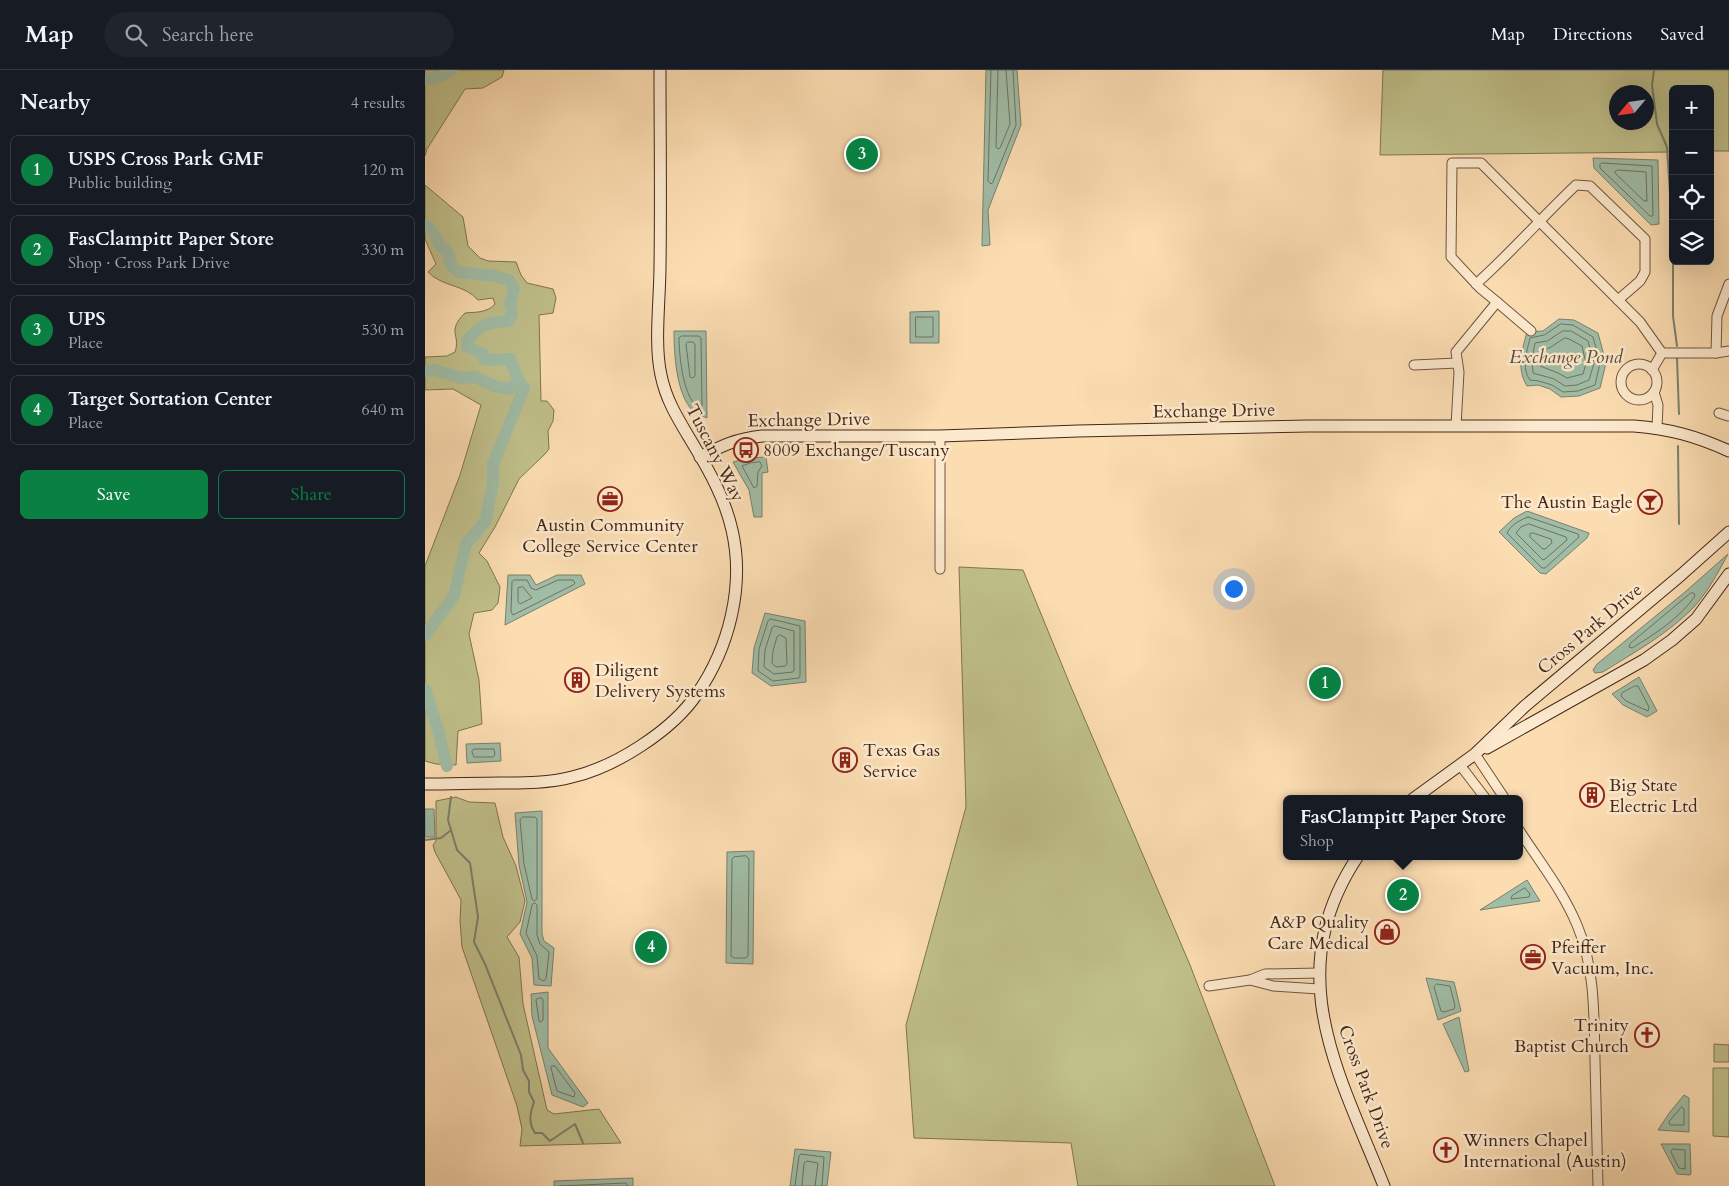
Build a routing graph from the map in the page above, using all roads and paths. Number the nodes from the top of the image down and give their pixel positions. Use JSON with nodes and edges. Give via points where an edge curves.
{"nodes":[{"id":1,"x":660,"y":70,"type":"edge"},
{"id":2,"x":1538,"y":221,"type":"junction"},
{"id":3,"x":1476,"y":284,"type":"junction"},
{"id":4,"x":1729,"y":284,"type":"edge"},
{"id":5,"x":1618,"y":300,"type":"junction"},
{"id":6,"x":1497,"y":302,"type":"junction"},
{"id":7,"x":1531,"y":331,"type":"dead end"},
{"id":8,"x":1729,"y":351,"type":"edge"},
{"id":9,"x":1662,"y":353,"type":"junction"},
{"id":10,"x":1716,"y":353,"type":"junction"},
{"id":11,"x":1457,"y":363,"type":"junction"},
{"id":12,"x":1414,"y":365,"type":"dead end"},
{"id":13,"x":1652,"y":370,"type":"junction"},
{"id":14,"x":1654,"y":392,"type":"junction"},
{"id":15,"x":1456,"y":426,"type":"junction"},
{"id":16,"x":1657,"y":428,"type":"junction"},
{"id":17,"x":940,"y":436,"type":"junction"},
{"id":18,"x":1729,"y":451,"type":"edge"},
{"id":19,"x":700,"y":457,"type":"junction"},
{"id":20,"x":1729,"y":532,"type":"edge"},
{"id":21,"x":940,"y":569,"type":"dead end"},
{"id":22,"x":1729,"y":574,"type":"edge"},
{"id":23,"x":1475,"y":754,"type":"junction"},
{"id":24,"x":1461,"y":765,"type":"junction"},
{"id":25,"x":425,"y":784,"type":"edge"},
{"id":26,"x":1419,"y":795,"type":"edge"},
{"id":27,"x":1483,"y":795,"type":"edge"},
{"id":28,"x":1502,"y":795,"type":"edge"},
{"id":29,"x":1523,"y":836,"type":"edge"},
{"id":30,"x":1356,"y":860,"type":"edge"},
{"id":31,"x":1320,"y":973,"type":"junction"},
{"id":32,"x":1249,"y":980,"type":"junction"},
{"id":33,"x":1209,"y":986,"type":"dead end"},
{"id":34,"x":1319,"y":989,"type":"junction"},
{"id":35,"x":1384,"y":1186,"type":"edge"},
{"id":36,"x":1597,"y":1186,"type":"edge"}],
"edges":[{"from":1,"to":19,"type":"street","name":"Tuscany Way","via":[[660,374],[679,422]]},
{"from":2,"to":3,"type":"street"},
{"from":2,"to":3,"type":"street","via":[[1481,163],[1452,164],[1451,257]]},
{"from":2,"to":5,"type":"street"},
{"from":2,"to":5,"type":"street","via":[[1576,185],[1590,186],[1645,238],[1645,272],[1640,281]]},
{"from":3,"to":6,"type":"street"},
{"from":4,"to":10,"type":"street","via":[[1717,316]]},
{"from":5,"to":9,"type":"street","via":[[1640,322]]},
{"from":6,"to":7,"type":"street"},
{"from":6,"to":11,"type":"street","via":[[1456,352]]},
{"from":8,"to":10,"type":"street"},
{"from":9,"to":10,"type":"street"},
{"from":9,"to":13,"type":"street"},
{"from":11,"to":12,"type":"street"},
{"from":11,"to":15,"type":"street"},
{"from":13,"to":14,"type":"street","via":[[1657,381]]},
{"from":13,"to":14,"type":"street","via":[[1644,365],[1634,365],[1624,372],[1621,385],[1632,399],[1644,400]]},
{"from":14,"to":16,"type":"street","via":[[1658,405]]},
{"from":15,"to":16,"type":"street","name":"Exchange Drive"},
{"from":15,"to":17,"type":"street","name":"Exchange Drive","via":[[1087,430]]},
{"from":16,"to":18,"type":"street","name":"Exchange Drive","via":[[1698,437]]},
{"from":17,"to":19,"type":"street","name":"Exchange Drive","via":[[761,436],[725,443]]},
{"from":17,"to":21,"type":"street"},
{"from":19,"to":25,"type":"street","name":"Tuscany Way","via":[[725,505],[733,532],[737,566],[731,621],[713,667],[697,695],[680,715],[643,745],[601,768],[575,777],[548,783]]},
{"from":20,"to":23,"type":"street","name":"Cross Park Drive","via":[[1525,706]]},
{"from":22,"to":23,"type":"street","name":"Cross Park Drive","via":[[1696,619],[1644,660]]},
{"from":23,"to":24,"type":"street","name":"Cross Park Drive"},
{"from":23,"to":28,"type":"street"},
{"from":24,"to":26,"type":"street","name":"Cross Park Drive"},
{"from":24,"to":27,"type":"street"},
{"from":29,"to":36,"type":"street","via":[[1564,898],[1585,948],[1594,1016]]},
{"from":30,"to":31,"type":"street","name":"Cross Park Drive","via":[[1331,910],[1323,939]]},
{"from":31,"to":32,"type":"street","via":[[1265,974]]},
{"from":31,"to":34,"type":"street","name":"Cross Park Drive"},
{"from":32,"to":33,"type":"street"},
{"from":32,"to":34,"type":"street","via":[[1273,986]]},
{"from":34,"to":35,"type":"street","name":"Cross Park Drive","via":[[1333,1056]]}]}
